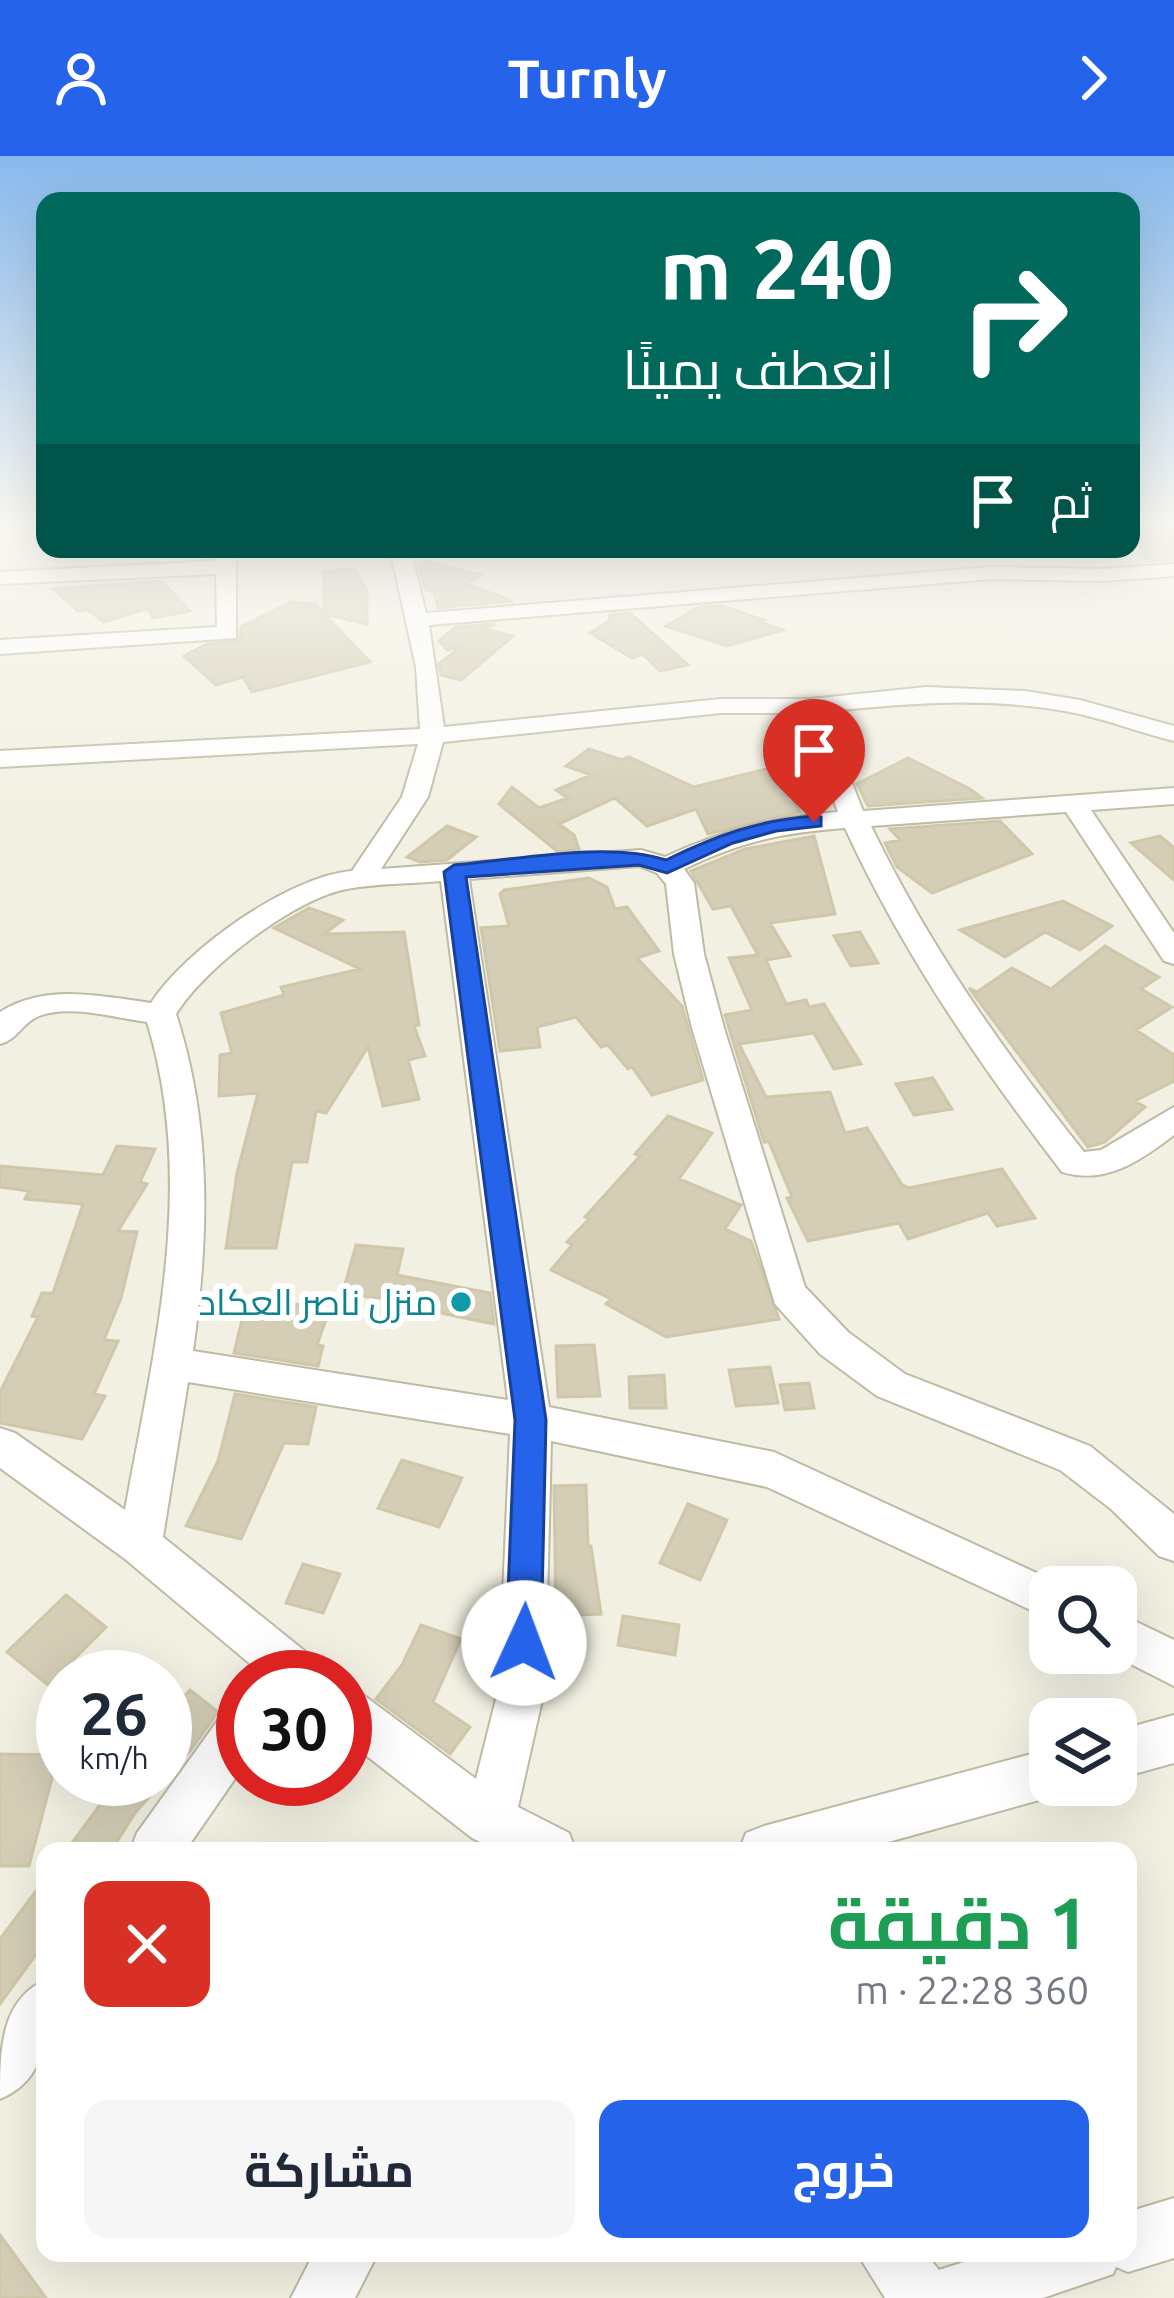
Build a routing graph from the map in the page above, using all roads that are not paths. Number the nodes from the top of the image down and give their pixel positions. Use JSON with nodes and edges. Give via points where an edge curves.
{"nodes":[{"id":1,"x":228,"y":624,"type":"edge"},
{"id":2,"x":416,"y":624,"type":"edge"},
{"id":3,"x":0,"y":647,"type":"edge"},
{"id":4,"x":810,"y":706,"type":"junction"},
{"id":5,"x":1174,"y":734,"type":"edge"},
{"id":6,"x":430,"y":736,"type":"junction"},
{"id":7,"x":0,"y":759,"type":"edge"},
{"id":8,"x":1174,"y":796,"type":"edge"},
{"id":9,"x":1075,"y":806,"type":"junction"},
{"id":10,"x":853,"y":818,"type":"junction"},
{"id":11,"x":667,"y":867,"type":"junction"},
{"id":12,"x":454,"y":872,"type":"junction"},
{"id":13,"x":361,"y":879,"type":"junction"},
{"id":14,"x":1174,"y":955,"type":"edge"},
{"id":15,"x":160,"y":1014,"type":"junction"},
{"id":16,"x":0,"y":1034,"type":"edge"},
{"id":17,"x":1174,"y":1119,"type":"edge"},
{"id":18,"x":169,"y":1364,"type":"junction"},
{"id":19,"x":531,"y":1420,"type":"junction"},
{"id":20,"x":0,"y":1445,"type":"edge"},
{"id":21,"x":1174,"y":1542,"type":"edge"},
{"id":22,"x":140,"y":1545,"type":"junction"},
{"id":23,"x":1029,"y":1588,"type":"edge"},
{"id":24,"x":1137,"y":1644,"type":"edge"},
{"id":25,"x":261,"y":1650,"type":"edge"},
{"id":26,"x":1174,"y":1664,"type":"edge"},
{"id":27,"x":372,"y":1730,"type":"edge"},
{"id":28,"x":1174,"y":1739,"type":"edge"},
{"id":29,"x":1137,"y":1749,"type":"edge"},
{"id":30,"x":216,"y":1764,"type":"edge"},
{"id":31,"x":1029,"y":1779,"type":"edge"},
{"id":32,"x":490,"y":1820,"type":"junction"},
{"id":33,"x":161,"y":1842,"type":"edge"},
{"id":34,"x":533,"y":1842,"type":"edge"},
{"id":35,"x":797,"y":1842,"type":"edge"},
{"id":36,"x":36,"y":2020,"type":"edge"},
{"id":37,"x":0,"y":2071,"type":"edge"},
{"id":38,"x":1174,"y":2228,"type":"edge"},
{"id":39,"x":1137,"y":2239,"type":"edge"},
{"id":40,"x":343,"y":2262,"type":"edge"},
{"id":41,"x":894,"y":2262,"type":"edge"},
{"id":42,"x":1062,"y":2262,"type":"edge"},
{"id":43,"x":321,"y":2298,"type":"edge"},
{"id":44,"x":923,"y":2298,"type":"edge"},
{"id":45,"x":944,"y":2298,"type":"edge"}],
"edges":[{"from":1,"to":3,"type":"street","via":[[228,633]]},
{"from":2,"to":6,"type":"street","via":[[432,703]]},
{"from":4,"to":5,"type":"street","via":[[926,694],[1024,698]]},
{"from":4,"to":6,"type":"street","via":[[721,706]]},
{"from":4,"to":10,"type":"street"},
{"from":6,"to":7,"type":"street"},
{"from":6,"to":13,"type":"street","via":[[421,784]]},
{"from":8,"to":9,"type":"street"},
{"from":9,"to":10,"type":"street"},
{"from":9,"to":14,"type":"street"},
{"from":10,"to":11,"type":"street","via":[[775,825]]},
{"from":10,"to":17,"type":"street","via":[[959,1008],[1074,1163],[1105,1164]]},
{"from":11,"to":12,"type":"street","via":[[640,858]]},
{"from":11,"to":21,"type":"street","via":[[680,883],[708,1028],[788,1294],[834,1343],[891,1385],[1075,1458]]},
{"from":12,"to":13,"type":"street"},
{"from":12,"to":19,"type":"street"},
{"from":13,"to":15,"type":"street","via":[[322,887],[242,928],[176,988]]},
{"from":15,"to":16,"type":"street","via":[[29,1007]]},
{"from":15,"to":18,"type":"street","via":[[185,1108],[190,1189]]},
{"from":18,"to":19,"type":"street"},
{"from":18,"to":22,"type":"street"},
{"from":19,"to":23,"type":"street","via":[[774,1470]]},
{"from":19,"to":32,"type":"street","via":[[522,1687]]},
{"from":20,"to":22,"type":"street"},
{"from":22,"to":25,"type":"street"},
{"from":24,"to":26,"type":"street"},
{"from":27,"to":32,"type":"street"},
{"from":28,"to":29,"type":"street"},
{"from":30,"to":33,"type":"street"},
{"from":31,"to":35,"type":"street"},
{"from":32,"to":34,"type":"street"},
{"from":36,"to":37,"type":"street"},
{"from":38,"to":39,"type":"street"},
{"from":40,"to":43,"type":"street"},
{"from":41,"to":44,"type":"street"},
{"from":42,"to":45,"type":"street"}]}
